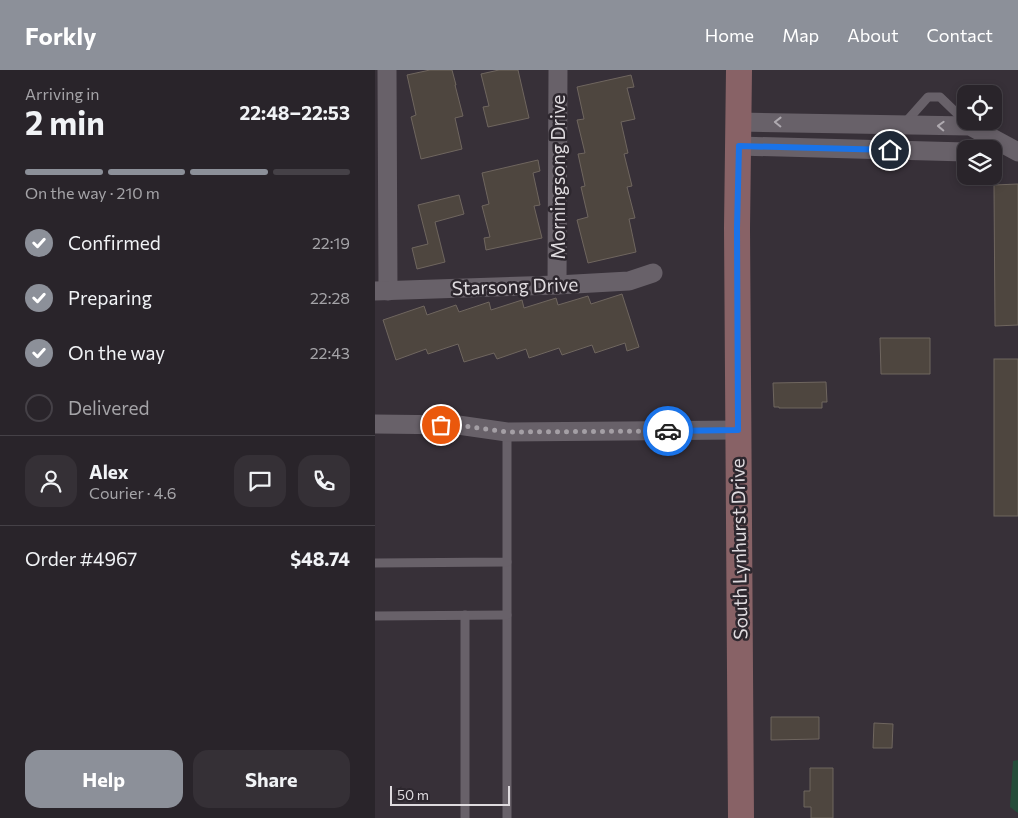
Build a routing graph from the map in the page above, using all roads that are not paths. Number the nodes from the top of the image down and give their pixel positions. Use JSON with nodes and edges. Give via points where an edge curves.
{"nodes":[{"id":1,"x":387,"y":70,"type":"edge"},
{"id":2,"x":558,"y":70,"type":"edge"},
{"id":3,"x":739,"y":70,"type":"edge"},
{"id":4,"x":957,"y":113,"type":"edge"},
{"id":5,"x":903,"y":124,"type":"junction"},
{"id":6,"x":957,"y":126,"type":"edge"},
{"id":7,"x":977,"y":130,"type":"edge"},
{"id":8,"x":739,"y":134,"type":"junction"},
{"id":9,"x":957,"y":151,"type":"edge"},
{"id":10,"x":1002,"y":153,"type":"edge"},
{"id":11,"x":1018,"y":153,"type":"edge"},
{"id":12,"x":653,"y":274,"type":"dead end"},
{"id":13,"x":557,"y":285,"type":"junction"},
{"id":14,"x":381,"y":291,"type":"edge"},
{"id":15,"x":375,"y":424,"type":"edge"},
{"id":16,"x":738,"y":430,"type":"junction"},
{"id":17,"x":507,"y":432,"type":"junction"},
{"id":18,"x":507,"y":562,"type":"junction"},
{"id":19,"x":375,"y":563,"type":"edge"},
{"id":20,"x":465,"y":615,"type":"junction"},
{"id":21,"x":507,"y":615,"type":"junction"},
{"id":22,"x":375,"y":616,"type":"edge"},
{"id":23,"x":465,"y":818,"type":"edge"},
{"id":24,"x":507,"y":818,"type":"edge"},
{"id":25,"x":741,"y":818,"type":"edge"}],
"edges":[{"from":1,"to":14,"type":"street"},
{"from":2,"to":13,"type":"street","name":"Morningsong Drive"},
{"from":3,"to":8,"type":"main road","name":"South Lynhurst Drive"},
{"from":4,"to":5,"type":"lane","via":[[940,97],[928,97]]},
{"from":6,"to":5,"type":"street","one_way":true},
{"from":5,"to":8,"type":"street","one_way":true},
{"from":7,"to":11,"type":"street"},
{"from":8,"to":9,"type":"street"},
{"from":8,"to":16,"type":"main road","name":"South Lynhurst Drive"},
{"from":10,"to":11,"type":"street"},
{"from":12,"to":13,"type":"street","name":"Starsong Drive","via":[[629,281]]},
{"from":13,"to":14,"type":"street","name":"Starsong Drive"},
{"from":15,"to":17,"type":"street","via":[[458,425]]},
{"from":16,"to":17,"type":"street"},
{"from":16,"to":25,"type":"main road","name":"South Lynhurst Drive"},
{"from":17,"to":18,"type":"lane"},
{"from":18,"to":19,"type":"lane"},
{"from":18,"to":21,"type":"lane"},
{"from":20,"to":21,"type":"lane"},
{"from":20,"to":22,"type":"lane"},
{"from":20,"to":23,"type":"lane"},
{"from":21,"to":24,"type":"lane"}]}
